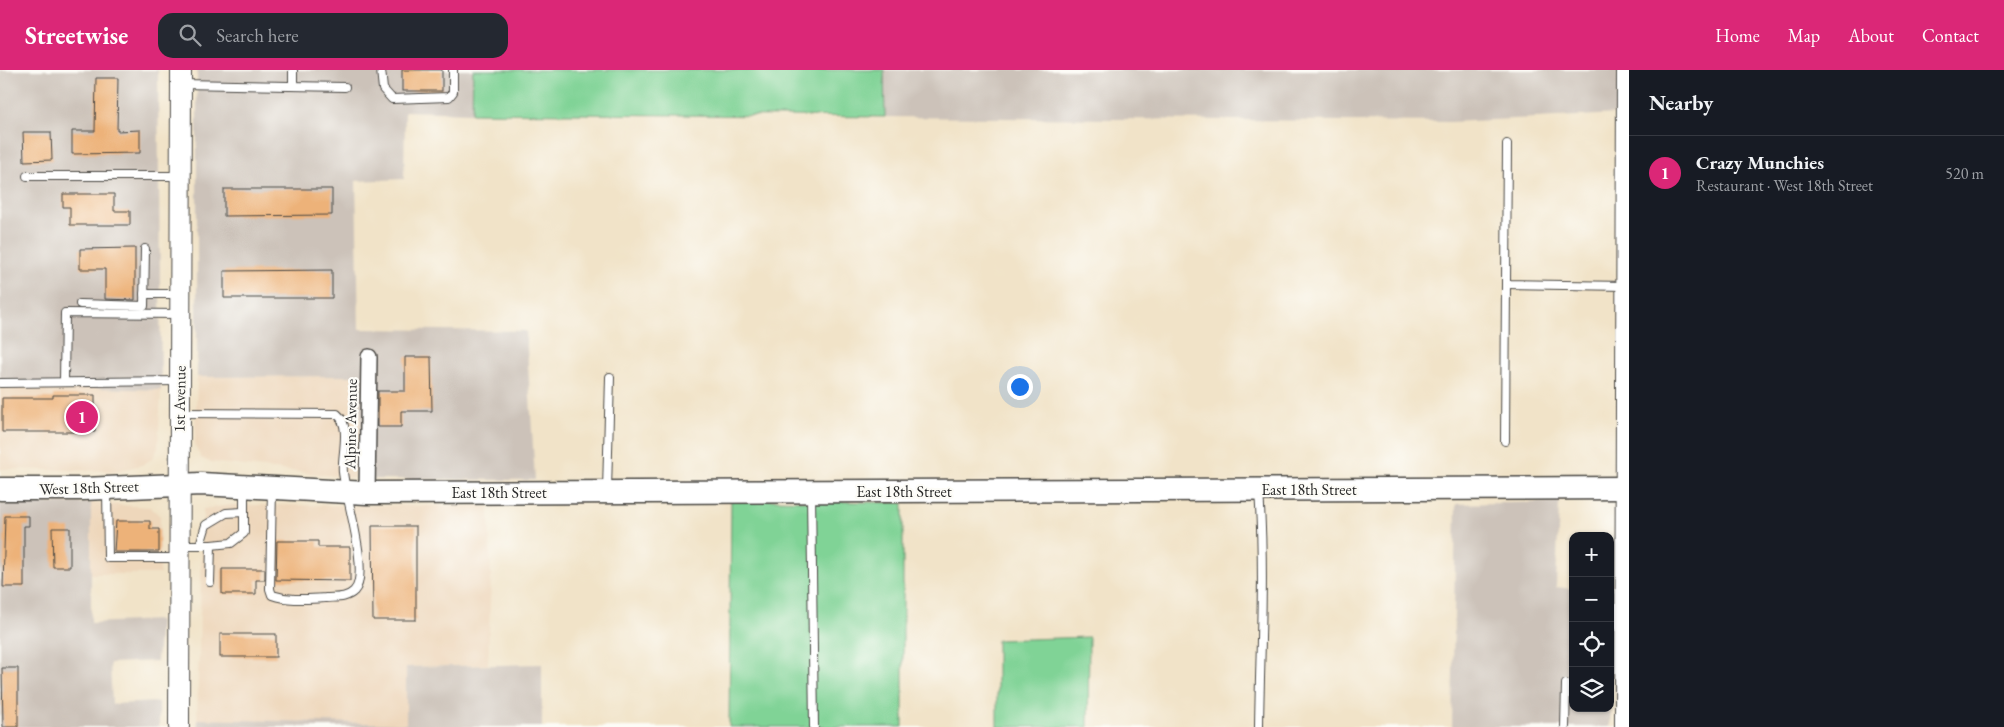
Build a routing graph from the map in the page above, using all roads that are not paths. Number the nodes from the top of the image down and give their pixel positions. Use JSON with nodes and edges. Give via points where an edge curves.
{"nodes":[{"id":1,"x":293,"y":70,"type":"edge"},
{"id":2,"x":381,"y":70,"type":"edge"},
{"id":3,"x":453,"y":70,"type":"edge"},
{"id":4,"x":1627,"y":70,"type":"edge"},
{"id":5,"x":181,"y":77,"type":"edge"},
{"id":6,"x":293,"y":86,"type":"junction"},
{"id":7,"x":345,"y":87,"type":"dead end"},
{"id":8,"x":1507,"y":144,"type":"dead end"},
{"id":9,"x":27,"y":176,"type":"dead end"},
{"id":10,"x":180,"y":176,"type":"junction"},
{"id":11,"x":145,"y":250,"type":"dead end"},
{"id":12,"x":1628,"y":261,"type":"edge"},
{"id":13,"x":1506,"y":284,"type":"junction"},
{"id":14,"x":1626,"y":286,"type":"junction"},
{"id":15,"x":144,"y":294,"type":"junction"},
{"id":16,"x":80,"y":304,"type":"dead end"},
{"id":17,"x":180,"y":304,"type":"junction"},
{"id":18,"x":369,"y":356,"type":"dead end"},
{"id":19,"x":1627,"y":360,"type":"edge"},
{"id":20,"x":610,"y":378,"type":"dead end"},
{"id":21,"x":64,"y":381,"type":"junction"},
{"id":22,"x":180,"y":381,"type":"junction"},
{"id":23,"x":0,"y":383,"type":"edge"},
{"id":24,"x":180,"y":413,"type":"junction"},
{"id":25,"x":1505,"y":441,"type":"dead end"},
{"id":26,"x":178,"y":484,"type":"junction"},
{"id":27,"x":244,"y":486,"type":"junction"},
{"id":28,"x":107,"y":487,"type":"junction"},
{"id":29,"x":272,"y":487,"type":"junction"},
{"id":30,"x":1627,"y":488,"type":"edge"},
{"id":31,"x":1258,"y":489,"type":"junction"},
{"id":32,"x":0,"y":490,"type":"edge"},
{"id":33,"x":811,"y":491,"type":"junction"},
{"id":34,"x":607,"y":492,"type":"junction"},
{"id":35,"x":358,"y":493,"type":"junction"},
{"id":36,"x":243,"y":512,"type":"junction"},
{"id":37,"x":200,"y":545,"type":"junction"},
{"id":38,"x":211,"y":545,"type":"junction"},
{"id":39,"x":178,"y":551,"type":"junction"},
{"id":40,"x":1627,"y":561,"type":"edge"},
{"id":41,"x":210,"y":582,"type":"dead end"},
{"id":42,"x":1566,"y":684,"type":"dead end"},
{"id":43,"x":1627,"y":690,"type":"edge"},
{"id":44,"x":179,"y":727,"type":"edge"},
{"id":45,"x":814,"y":727,"type":"edge"},
{"id":46,"x":1260,"y":727,"type":"edge"},
{"id":47,"x":1565,"y":727,"type":"edge"},
{"id":48,"x":1625,"y":727,"type":"edge"}],
"edges":[{"from":1,"to":6,"type":"lane"},
{"from":2,"to":3,"type":"lane","via":[[383,90],[392,99],[449,97],[453,92]]},
{"from":4,"to":12,"type":"street"},
{"from":5,"to":6,"type":"lane"},
{"from":5,"to":10,"type":"street","name":"1st Avenue"},
{"from":6,"to":7,"type":"lane"},
{"from":8,"to":13,"type":"lane"},
{"from":9,"to":10,"type":"lane"},
{"from":10,"to":17,"type":"street","name":"1st Avenue"},
{"from":11,"to":15,"type":"lane"},
{"from":12,"to":14,"type":"street"},
{"from":13,"to":14,"type":"lane"},
{"from":13,"to":25,"type":"lane"},
{"from":14,"to":19,"type":"street"},
{"from":15,"to":16,"type":"lane","via":[[144,306]]},
{"from":15,"to":17,"type":"lane"},
{"from":17,"to":21,"type":"lane","via":[[65,313]]},
{"from":17,"to":22,"type":"street","name":"1st Avenue"},
{"from":18,"to":35,"type":"street","name":"Alpine Avenue"},
{"from":19,"to":30,"type":"street"},
{"from":20,"to":34,"type":"lane"},
{"from":21,"to":22,"type":"lane"},
{"from":21,"to":23,"type":"lane"},
{"from":22,"to":24,"type":"street","name":"1st Avenue"},
{"from":24,"to":26,"type":"street","name":"1st Avenue"},
{"from":24,"to":35,"type":"lane","via":[[337,414],[342,418],[344,431],[343,473]]},
{"from":26,"to":27,"type":"main road","name":"East 18th Street"},
{"from":26,"to":28,"type":"main road","name":"West 18th Street"},
{"from":26,"to":39,"type":"street","name":"1st Avenue"},
{"from":27,"to":29,"type":"main road","name":"East 18th Street"},
{"from":27,"to":36,"type":"lane"},
{"from":28,"to":32,"type":"main road","name":"West 18th Street"},
{"from":28,"to":39,"type":"lane","via":[[108,558]]},
{"from":29,"to":35,"type":"main road","name":"East 18th Street"},
{"from":29,"to":35,"type":"lane","via":[[270,589],[272,595],[286,600],[345,597],[355,590],[359,579]]},
{"from":30,"to":31,"type":"main road","name":"East 18th Street"},
{"from":30,"to":40,"type":"street"},
{"from":31,"to":33,"type":"main road","name":"East 18th Street"},
{"from":31,"to":46,"type":"lane","via":[[1262,623]]},
{"from":33,"to":34,"type":"main road","name":"East 18th Street"},
{"from":33,"to":45,"type":"lane"},
{"from":34,"to":35,"type":"main road","name":"East 18th Street"},
{"from":36,"to":37,"type":"lane","via":[[226,513],[206,525]]},
{"from":36,"to":38,"type":"lane","via":[[244,533],[232,543]]},
{"from":37,"to":38,"type":"lane"},
{"from":37,"to":39,"type":"lane"},
{"from":38,"to":41,"type":"lane"},
{"from":39,"to":44,"type":"street","name":"1st Avenue"},
{"from":40,"to":43,"type":"street"},
{"from":42,"to":47,"type":"lane"},
{"from":43,"to":48,"type":"street"}]}
